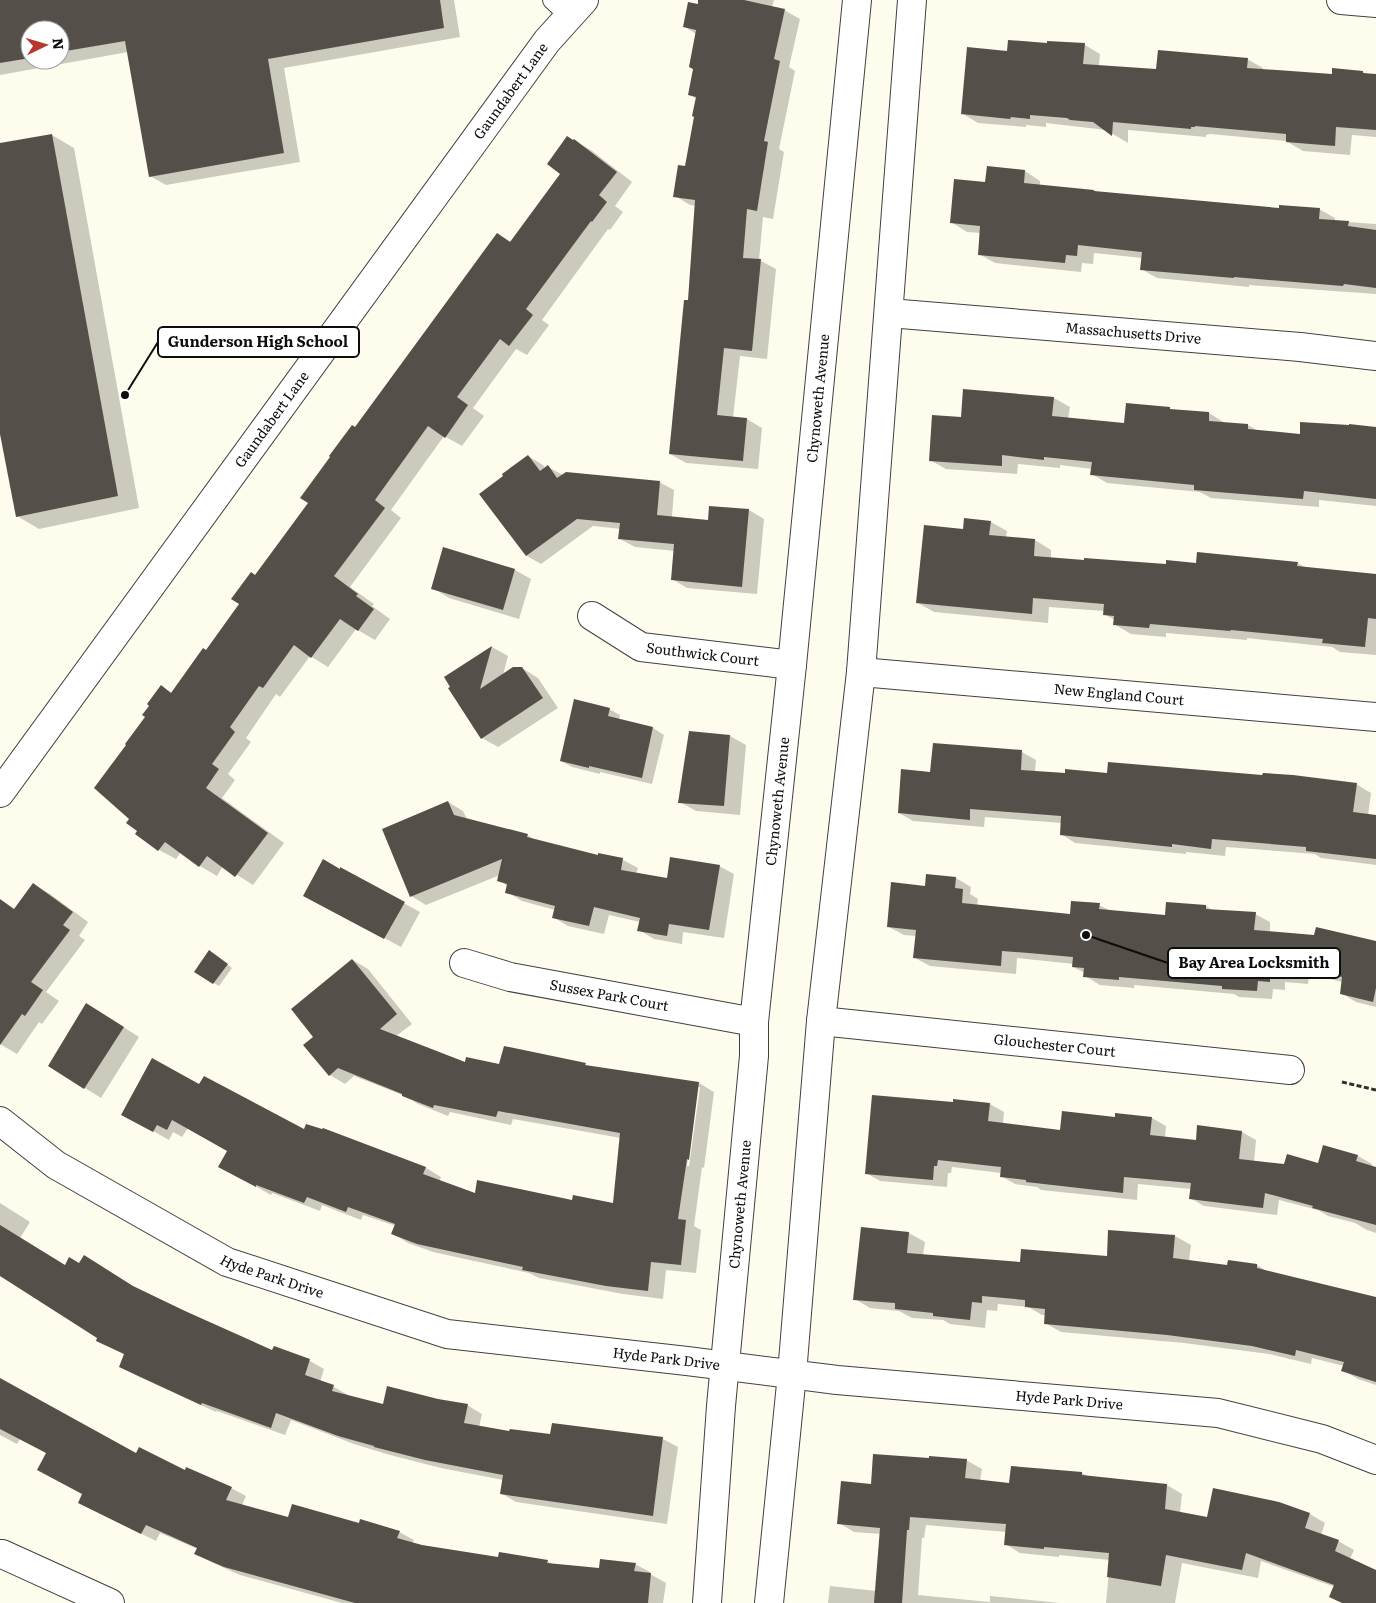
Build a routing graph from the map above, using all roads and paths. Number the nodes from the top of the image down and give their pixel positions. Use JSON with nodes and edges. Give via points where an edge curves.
{"nodes":[{"id":1,"x":857,"y":0,"type":"edge"},
{"id":2,"x":912,"y":0,"type":"edge"},
{"id":3,"x":1341,"y":0,"type":"edge"},
{"id":4,"x":1376,"y":4,"type":"edge"},
{"id":5,"x":568,"y":5,"type":"edge"},
{"id":6,"x":889,"y":313,"type":"junction"},
{"id":7,"x":1376,"y":356,"type":"edge"},
{"id":8,"x":592,"y":616,"type":"dead end"},
{"id":9,"x":792,"y":665,"type":"junction"},
{"id":10,"x":861,"y":672,"type":"junction"},
{"id":11,"x":1376,"y":716,"type":"edge"},
{"id":12,"x":0,"y":793,"type":"edge"},
{"id":13,"x":464,"y":963,"type":"dead end"},
{"id":14,"x":821,"y":1020,"type":"junction"},
{"id":15,"x":754,"y":1022,"type":"junction"},
{"id":16,"x":1290,"y":1070,"type":"dead end"},
{"id":17,"x":1342,"y":1082,"type":"dead end"},
{"id":18,"x":1376,"y":1090,"type":"edge"},
{"id":19,"x":0,"y":1121,"type":"edge"},
{"id":20,"x":724,"y":1366,"type":"junction"},
{"id":21,"x":792,"y":1374,"type":"junction"},
{"id":22,"x":1376,"y":1460,"type":"edge"},
{"id":23,"x":2,"y":1554,"type":"dead end"},
{"id":24,"x":110,"y":1603,"type":"edge"},
{"id":25,"x":707,"y":1603,"type":"edge"},
{"id":26,"x":769,"y":1603,"type":"edge"}],
"edges":[{"from":1,"to":9,"type":"street","name":"Chynoweth Avenue"},
{"from":2,"to":6,"type":"street"},
{"from":3,"to":4,"type":"street"},
{"from":5,"to":12,"type":"street","name":"Gaundabert Lane","via":[[541,49]]},
{"from":6,"to":7,"type":"street","name":"Massachusetts Drive"},
{"from":6,"to":10,"type":"street"},
{"from":8,"to":9,"type":"street","name":"Southwick Court","via":[[641,647]]},
{"from":9,"to":15,"type":"street","name":"Chynoweth Avenue"},
{"from":10,"to":11,"type":"street","name":"New England Court"},
{"from":10,"to":14,"type":"street"},
{"from":13,"to":15,"type":"street","name":"Sussex Park Court","via":[[510,977]]},
{"from":14,"to":16,"type":"street","name":"Glouchester Court"},
{"from":14,"to":21,"type":"street"},
{"from":15,"to":20,"type":"street","name":"Chynoweth Avenue","via":[[754,1056]]},
{"from":17,"to":18,"type":"path"},
{"from":19,"to":20,"type":"street","name":"Hyde Park Drive","via":[[56,1165],[227,1262],[447,1334]]},
{"from":20,"to":21,"type":"street","name":"Hyde Park Drive"},
{"from":20,"to":25,"type":"street","name":"Chynoweth Avenue"},
{"from":21,"to":22,"type":"street","name":"Hyde Park Drive","via":[[1218,1414],[1322,1439]]},
{"from":21,"to":26,"type":"street"},
{"from":23,"to":24,"type":"street"}]}
